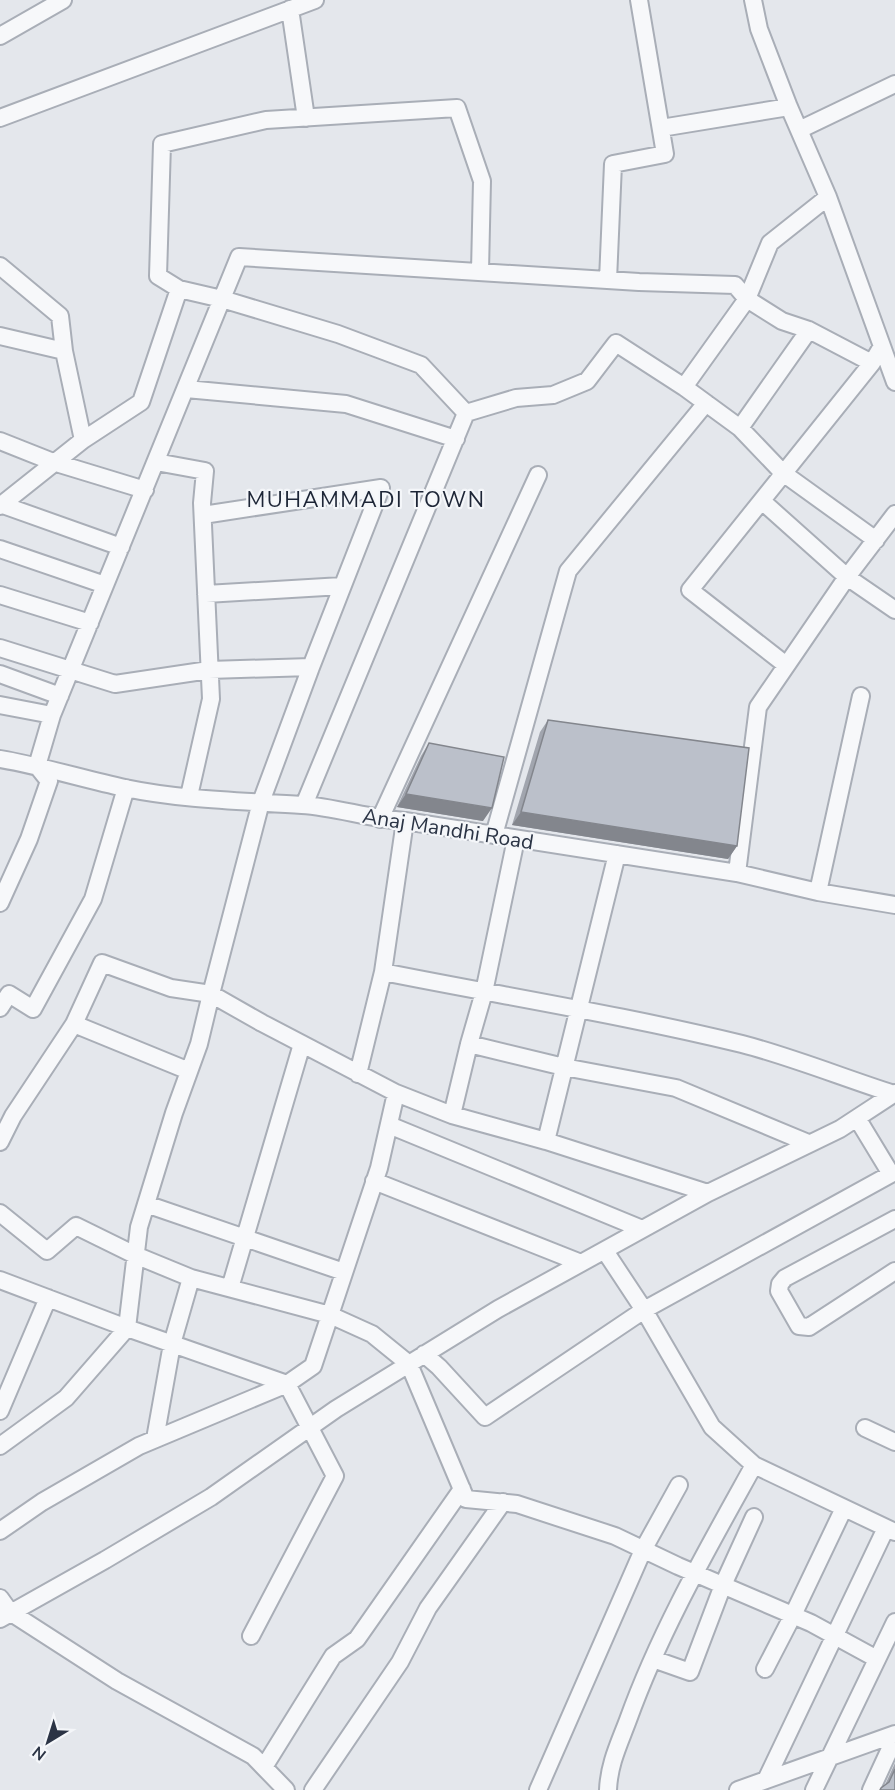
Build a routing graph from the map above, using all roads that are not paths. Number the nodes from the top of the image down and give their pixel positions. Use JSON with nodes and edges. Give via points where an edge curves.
{"nodes":[{"id":1,"x":63,"y":0,"type":"edge"},
{"id":2,"x":639,"y":0,"type":"edge"},
{"id":3,"x":753,"y":0,"type":"edge"},
{"id":4,"x":310,"y":1,"type":"edge"},
{"id":5,"x":290,"y":9,"type":"junction"},
{"id":6,"x":0,"y":36,"type":"edge"},
{"id":7,"x":895,"y":84,"type":"edge"},
{"id":8,"x":789,"y":107,"type":"junction"},
{"id":9,"x":0,"y":118,"type":"edge"},
{"id":10,"x":306,"y":118,"type":"junction"},
{"id":11,"x":661,"y":128,"type":"junction"},
{"id":12,"x":799,"y":130,"type":"junction"},
{"id":13,"x":828,"y":196,"type":"junction"},
{"id":14,"x":0,"y":266,"type":"edge"},
{"id":15,"x":480,"y":271,"type":"junction"},
{"id":16,"x":608,"y":280,"type":"junction"},
{"id":17,"x":179,"y":289,"type":"junction"},
{"id":18,"x":222,"y":299,"type":"junction"},
{"id":19,"x":747,"y":299,"type":"junction"},
{"id":20,"x":809,"y":330,"type":"junction"},
{"id":21,"x":0,"y":336,"type":"edge"},
{"id":22,"x":882,"y":346,"type":"junction"},
{"id":23,"x":64,"y":351,"type":"junction"},
{"id":24,"x":872,"y":363,"type":"junction"},
{"id":25,"x":894,"y":375,"type":"edge"},
{"id":26,"x":684,"y":387,"type":"junction"},
{"id":27,"x":186,"y":390,"type":"junction"},
{"id":28,"x":706,"y":403,"type":"junction"},
{"id":29,"x":466,"y":413,"type":"junction"},
{"id":30,"x":740,"y":428,"type":"junction"},
{"id":31,"x":456,"y":439,"type":"junction"},
{"id":32,"x":83,"y":440,"type":"junction"},
{"id":33,"x":0,"y":441,"type":"edge"},
{"id":34,"x":53,"y":462,"type":"junction"},
{"id":35,"x":156,"y":462,"type":"junction"},
{"id":36,"x":783,"y":473,"type":"junction"},
{"id":37,"x":538,"y":475,"type":"dead end"},
{"id":38,"x":145,"y":490,"type":"junction"},
{"id":39,"x":762,"y":501,"type":"junction"},
{"id":40,"x":0,"y":505,"type":"edge"},
{"id":41,"x":895,"y":514,"type":"edge"},
{"id":42,"x":203,"y":515,"type":"junction"},
{"id":43,"x":876,"y":540,"type":"junction"},
{"id":44,"x":121,"y":547,"type":"junction"},
{"id":45,"x":0,"y":549,"type":"edge"},
{"id":46,"x":847,"y":577,"type":"junction"},
{"id":47,"x":105,"y":585,"type":"junction"},
{"id":48,"x":342,"y":586,"type":"junction"},
{"id":49,"x":206,"y":594,"type":"junction"},
{"id":50,"x":0,"y":595,"type":"edge"},
{"id":51,"x":895,"y":610,"type":"edge"},
{"id":52,"x":90,"y":623,"type":"junction"},
{"id":53,"x":0,"y":648,"type":"edge"},
{"id":54,"x":786,"y":665,"type":"junction"},
{"id":55,"x":310,"y":667,"type":"junction"},
{"id":56,"x":209,"y":670,"type":"junction"},
{"id":57,"x":70,"y":671,"type":"junction"},
{"id":58,"x":0,"y":674,"type":"edge"},
{"id":59,"x":60,"y":696,"type":"junction"},
{"id":60,"x":861,"y":696,"type":"dead end"},
{"id":61,"x":0,"y":705,"type":"edge"},
{"id":62,"x":52,"y":715,"type":"junction"},
{"id":63,"x":0,"y":759,"type":"edge"},
{"id":64,"x":37,"y":766,"type":"junction"},
{"id":65,"x":126,"y":788,"type":"junction"},
{"id":66,"x":189,"y":796,"type":"junction"},
{"id":67,"x":261,"y":802,"type":"junction"},
{"id":68,"x":304,"y":805,"type":"junction"},
{"id":69,"x":380,"y":819,"type":"junction"},
{"id":70,"x":405,"y":821,"type":"junction"},
{"id":71,"x":494,"y":835,"type":"junction"},
{"id":72,"x":516,"y":839,"type":"junction"},
{"id":73,"x":617,"y":854,"type":"junction"},
{"id":74,"x":737,"y":873,"type":"junction"},
{"id":75,"x":818,"y":892,"type":"junction"},
{"id":76,"x":0,"y":903,"type":"edge"},
{"id":77,"x":895,"y":905,"type":"edge"},
{"id":78,"x":383,"y":972,"type":"junction"},
{"id":79,"x":484,"y":992,"type":"junction"},
{"id":80,"x":212,"y":994,"type":"junction"},
{"id":81,"x":0,"y":1008,"type":"edge"},
{"id":82,"x":579,"y":1008,"type":"junction"},
{"id":83,"x":74,"y":1024,"type":"junction"},
{"id":84,"x":302,"y":1044,"type":"junction"},
{"id":85,"x":469,"y":1044,"type":"junction"},
{"id":86,"x":564,"y":1067,"type":"junction"},
{"id":87,"x":189,"y":1071,"type":"junction"},
{"id":88,"x":358,"y":1074,"type":"junction"},
{"id":89,"x":396,"y":1093,"type":"junction"},
{"id":90,"x":894,"y":1094,"type":"edge"},
{"id":91,"x":452,"y":1115,"type":"junction"},
{"id":92,"x":857,"y":1118,"type":"junction"},
{"id":93,"x":389,"y":1125,"type":"junction"},
{"id":94,"x":546,"y":1141,"type":"junction"},
{"id":95,"x":0,"y":1142,"type":"edge"},
{"id":96,"x":808,"y":1143,"type":"junction"},
{"id":97,"x":893,"y":1177,"type":"edge"},
{"id":98,"x":374,"y":1181,"type":"junction"},
{"id":99,"x":708,"y":1193,"type":"junction"},
{"id":100,"x":146,"y":1204,"type":"junction"},
{"id":101,"x":0,"y":1214,"type":"edge"},
{"id":102,"x":895,"y":1219,"type":"edge"},
{"id":103,"x":642,"y":1229,"type":"junction"},
{"id":104,"x":245,"y":1237,"type":"junction"},
{"id":105,"x":606,"y":1251,"type":"junction"},
{"id":106,"x":135,"y":1255,"type":"junction"},
{"id":107,"x":581,"y":1263,"type":"junction"},
{"id":108,"x":344,"y":1272,"type":"junction"},
{"id":109,"x":895,"y":1272,"type":"edge"},
{"id":110,"x":191,"y":1278,"type":"junction"},
{"id":111,"x":0,"y":1280,"type":"edge"},
{"id":112,"x":230,"y":1288,"type":"junction"},
{"id":113,"x":48,"y":1298,"type":"junction"},
{"id":114,"x":644,"y":1310,"type":"junction"},
{"id":115,"x":330,"y":1315,"type":"junction"},
{"id":116,"x":127,"y":1328,"type":"junction"},
{"id":117,"x":172,"y":1344,"type":"junction"},
{"id":118,"x":424,"y":1354,"type":"junction"},
{"id":119,"x":409,"y":1364,"type":"junction"},
{"id":120,"x":286,"y":1384,"type":"junction"},
{"id":121,"x":0,"y":1411,"type":"edge"},
{"id":122,"x":865,"y":1428,"type":"dead end"},
{"id":123,"x":309,"y":1430,"type":"junction"},
{"id":124,"x":155,"y":1439,"type":"junction"},
{"id":125,"x":895,"y":1442,"type":"edge"},
{"id":126,"x":0,"y":1446,"type":"edge"},
{"id":127,"x":754,"y":1465,"type":"junction"},
{"id":128,"x":679,"y":1485,"type":"dead end"},
{"id":129,"x":462,"y":1489,"type":"junction"},
{"id":130,"x":503,"y":1502,"type":"junction"},
{"id":131,"x":844,"y":1508,"type":"junction"},
{"id":132,"x":754,"y":1517,"type":"dead end"},
{"id":133,"x":891,"y":1530,"type":"edge"},
{"id":134,"x":0,"y":1531,"type":"edge"},
{"id":135,"x":643,"y":1550,"type":"junction"},
{"id":136,"x":694,"y":1573,"type":"junction"},
{"id":137,"x":723,"y":1585,"type":"junction"},
{"id":138,"x":3,"y":1610,"type":"edge"},
{"id":139,"x":793,"y":1616,"type":"junction"},
{"id":140,"x":895,"y":1622,"type":"edge"},
{"id":141,"x":836,"y":1635,"type":"junction"},
{"id":142,"x":250,"y":1636,"type":"dead end"},
{"id":143,"x":653,"y":1659,"type":"junction"},
{"id":144,"x":877,"y":1659,"type":"junction"},
{"id":145,"x":765,"y":1670,"type":"dead end"},
{"id":146,"x":895,"y":1736,"type":"edge"},
{"id":147,"x":829,"y":1757,"type":"junction"},
{"id":148,"x":264,"y":1767,"type":"junction"},
{"id":149,"x":764,"y":1782,"type":"edge"},
{"id":150,"x":286,"y":1790,"type":"edge"},
{"id":151,"x":313,"y":1790,"type":"edge"},
{"id":152,"x":538,"y":1790,"type":"edge"},
{"id":153,"x":608,"y":1790,"type":"edge"},
{"id":154,"x":738,"y":1790,"type":"edge"},
{"id":155,"x":814,"y":1790,"type":"edge"},
{"id":156,"x":870,"y":1790,"type":"edge"}],
"edges":[{"from":1,"to":6,"type":"street"},
{"from":2,"to":11,"type":"street"},
{"from":3,"to":8,"type":"street","via":[[759,29]]},
{"from":4,"to":5,"type":"street"},
{"from":5,"to":9,"type":"street"},
{"from":5,"to":10,"type":"street"},
{"from":7,"to":12,"type":"street"},
{"from":8,"to":11,"type":"street"},
{"from":8,"to":12,"type":"street"},
{"from":10,"to":15,"type":"street","via":[[456,108],[482,182]]},
{"from":10,"to":17,"type":"street","via":[[266,120],[162,144],[158,276]]},
{"from":11,"to":16,"type":"street","via":[[665,154],[613,164]]},
{"from":12,"to":13,"type":"street"},
{"from":13,"to":19,"type":"street","via":[[770,243]]},
{"from":13,"to":22,"type":"street"},
{"from":14,"to":23,"type":"street","via":[[60,316]]},
{"from":15,"to":16,"type":"street"},
{"from":15,"to":18,"type":"street","via":[[239,257]]},
{"from":16,"to":19,"type":"street","via":[[735,285]]},
{"from":17,"to":18,"type":"street"},
{"from":17,"to":32,"type":"street","via":[[141,402]]},
{"from":18,"to":27,"type":"street"},
{"from":18,"to":29,"type":"street","via":[[338,334],[421,365]]},
{"from":19,"to":20,"type":"street","via":[[782,321]]},
{"from":19,"to":26,"type":"street"},
{"from":20,"to":24,"type":"street"},
{"from":20,"to":30,"type":"street"},
{"from":21,"to":23,"type":"street"},
{"from":22,"to":24,"type":"street"},
{"from":22,"to":25,"type":"street"},
{"from":23,"to":32,"type":"street"},
{"from":24,"to":36,"type":"street"},
{"from":26,"to":28,"type":"street"},
{"from":26,"to":29,"type":"street","via":[[616,343],[587,381],[553,395],[516,398]]},
{"from":27,"to":31,"type":"street","via":[[346,404]]},
{"from":27,"to":35,"type":"street"},
{"from":28,"to":30,"type":"street"},
{"from":28,"to":71,"type":"street","via":[[568,571]]},
{"from":29,"to":31,"type":"street"},
{"from":30,"to":36,"type":"street"},
{"from":31,"to":68,"type":"street"},
{"from":32,"to":34,"type":"street"},
{"from":33,"to":34,"type":"street"},
{"from":34,"to":38,"type":"street"},
{"from":34,"to":40,"type":"street"},
{"from":35,"to":38,"type":"street"},
{"from":35,"to":42,"type":"street","via":[[205,471]]},
{"from":36,"to":39,"type":"street"},
{"from":36,"to":43,"type":"street"},
{"from":37,"to":69,"type":"street"},
{"from":38,"to":44,"type":"street"},
{"from":39,"to":46,"type":"street"},
{"from":39,"to":54,"type":"street","via":[[690,590]]},
{"from":40,"to":44,"type":"street"},
{"from":41,"to":43,"type":"street"},
{"from":42,"to":48,"type":"street","via":[[381,489]]},
{"from":42,"to":49,"type":"street"},
{"from":43,"to":46,"type":"street"},
{"from":44,"to":47,"type":"street"},
{"from":45,"to":47,"type":"street"},
{"from":46,"to":51,"type":"street"},
{"from":46,"to":54,"type":"street"},
{"from":47,"to":52,"type":"street"},
{"from":48,"to":49,"type":"street"},
{"from":48,"to":55,"type":"street"},
{"from":49,"to":56,"type":"street"},
{"from":50,"to":52,"type":"street"},
{"from":52,"to":57,"type":"street"},
{"from":53,"to":57,"type":"street"},
{"from":54,"to":74,"type":"street","via":[[758,707]]},
{"from":55,"to":56,"type":"street"},
{"from":55,"to":67,"type":"street"},
{"from":56,"to":57,"type":"street","via":[[115,684]]},
{"from":56,"to":66,"type":"street","via":[[211,699]]},
{"from":57,"to":59,"type":"street"},
{"from":58,"to":59,"type":"street"},
{"from":59,"to":62,"type":"street"},
{"from":60,"to":75,"type":"street"},
{"from":61,"to":62,"type":"street"},
{"from":62,"to":64,"type":"street"},
{"from":63,"to":64,"type":"street","name":"Anaj Mandhi Road"},
{"from":64,"to":65,"type":"street","name":"Anaj Mandhi Road"},
{"from":64,"to":76,"type":"street","via":[[49,781],[29,839]]},
{"from":65,"to":66,"type":"street","name":"Anaj Mandhi Road"},
{"from":65,"to":81,"type":"street","via":[[93,898],[33,1009],[9,994]]},
{"from":66,"to":67,"type":"street","name":"Anaj Mandhi Road"},
{"from":67,"to":68,"type":"street","name":"Anaj Mandhi Road"},
{"from":67,"to":80,"type":"street"},
{"from":68,"to":69,"type":"street","name":"Anaj Mandhi Road"},
{"from":69,"to":70,"type":"street","name":"Anaj Mandhi Road"},
{"from":70,"to":71,"type":"street","name":"Anaj Mandhi Road"},
{"from":70,"to":78,"type":"street"},
{"from":71,"to":72,"type":"street","name":"Anaj Mandhi Road"},
{"from":72,"to":73,"type":"street","name":"Anaj Mandhi Road"},
{"from":72,"to":79,"type":"street"},
{"from":73,"to":74,"type":"street","name":"Anaj Mandhi Road"},
{"from":73,"to":82,"type":"street"},
{"from":74,"to":75,"type":"street","name":"Anaj Mandhi Road"},
{"from":75,"to":77,"type":"street","name":"Anaj Mandhi Road"},
{"from":78,"to":79,"type":"street"},
{"from":78,"to":88,"type":"street"},
{"from":79,"to":82,"type":"street"},
{"from":79,"to":85,"type":"street"},
{"from":80,"to":83,"type":"street","via":[[171,988],[102,963]]},
{"from":80,"to":84,"type":"street"},
{"from":80,"to":87,"type":"street"},
{"from":82,"to":86,"type":"street"},
{"from":82,"to":90,"type":"street","via":[[744,1045]]},
{"from":83,"to":87,"type":"street"},
{"from":83,"to":95,"type":"street"},
{"from":84,"to":88,"type":"street"},
{"from":84,"to":104,"type":"street"},
{"from":85,"to":86,"type":"street"},
{"from":85,"to":91,"type":"street"},
{"from":86,"to":94,"type":"street"},
{"from":86,"to":96,"type":"street","via":[[676,1088]]},
{"from":87,"to":100,"type":"street"},
{"from":88,"to":89,"type":"street"},
{"from":89,"to":91,"type":"street"},
{"from":89,"to":93,"type":"street"},
{"from":90,"to":92,"type":"street"},
{"from":91,"to":94,"type":"street"},
{"from":92,"to":96,"type":"street"},
{"from":92,"to":97,"type":"street"},
{"from":93,"to":98,"type":"street"},
{"from":93,"to":103,"type":"street"},
{"from":94,"to":99,"type":"street"},
{"from":96,"to":99,"type":"street"},
{"from":97,"to":114,"type":"street"},
{"from":98,"to":107,"type":"street"},
{"from":98,"to":108,"type":"street"},
{"from":99,"to":103,"type":"street"},
{"from":100,"to":104,"type":"street"},
{"from":100,"to":106,"type":"street"},
{"from":101,"to":106,"type":"street","via":[[47,1251],[76,1226]]},
{"from":102,"to":109,"type":"street","via":[[785,1278],[779,1291],[800,1326],[809,1327]]},
{"from":103,"to":105,"type":"street"},
{"from":104,"to":108,"type":"street"},
{"from":104,"to":112,"type":"street"},
{"from":105,"to":107,"type":"street"},
{"from":105,"to":114,"type":"street"},
{"from":106,"to":110,"type":"street"},
{"from":106,"to":116,"type":"street"},
{"from":107,"to":118,"type":"street"},
{"from":108,"to":115,"type":"street"},
{"from":110,"to":112,"type":"street"},
{"from":110,"to":117,"type":"street"},
{"from":111,"to":113,"type":"street"},
{"from":112,"to":115,"type":"street"},
{"from":113,"to":116,"type":"street"},
{"from":113,"to":121,"type":"street"},
{"from":114,"to":118,"type":"street","via":[[485,1417]]},
{"from":114,"to":127,"type":"street","via":[[712,1427]]},
{"from":115,"to":119,"type":"street","via":[[372,1334]]},
{"from":115,"to":120,"type":"street","via":[[313,1366]]},
{"from":116,"to":117,"type":"street"},
{"from":116,"to":126,"type":"street","via":[[66,1398]]},
{"from":117,"to":120,"type":"street"},
{"from":117,"to":124,"type":"street"},
{"from":118,"to":119,"type":"street"},
{"from":119,"to":123,"type":"street"},
{"from":119,"to":129,"type":"street"},
{"from":120,"to":123,"type":"street"},
{"from":120,"to":124,"type":"street"},
{"from":122,"to":125,"type":"street"},
{"from":123,"to":138,"type":"street","via":[[211,1497],[105,1560]]},
{"from":123,"to":142,"type":"street","via":[[335,1476]]},
{"from":124,"to":134,"type":"street","via":[[42,1502]]},
{"from":127,"to":131,"type":"street"},
{"from":127,"to":136,"type":"street"},
{"from":128,"to":135,"type":"street"},
{"from":129,"to":130,"type":"street","via":[[466,1499]]},
{"from":129,"to":148,"type":"street","via":[[357,1639],[333,1656]]},
{"from":130,"to":135,"type":"street","via":[[615,1536]]},
{"from":130,"to":151,"type":"street","via":[[428,1608],[400,1662]]},
{"from":131,"to":133,"type":"street"},
{"from":131,"to":139,"type":"street"},
{"from":132,"to":137,"type":"street"},
{"from":133,"to":141,"type":"street"},
{"from":135,"to":136,"type":"street"},
{"from":135,"to":152,"type":"street"},
{"from":136,"to":137,"type":"street"},
{"from":136,"to":143,"type":"street"},
{"from":137,"to":139,"type":"street"},
{"from":137,"to":143,"type":"street","via":[[690,1672]]},
{"from":138,"to":148,"type":"street","via":[[117,1681],[253,1756]]},
{"from":139,"to":141,"type":"street"},
{"from":139,"to":145,"type":"street"},
{"from":140,"to":144,"type":"street"},
{"from":141,"to":144,"type":"street"},
{"from":141,"to":149,"type":"street"},
{"from":143,"to":153,"type":"street","via":[[609,1772]]},
{"from":144,"to":147,"type":"street"},
{"from":146,"to":147,"type":"street"},
{"from":146,"to":156,"type":"street"},
{"from":147,"to":149,"type":"street"},
{"from":147,"to":155,"type":"street"},
{"from":148,"to":150,"type":"street"},
{"from":149,"to":154,"type":"street"},
{"from":149,"to":155,"type":"street"}]}
